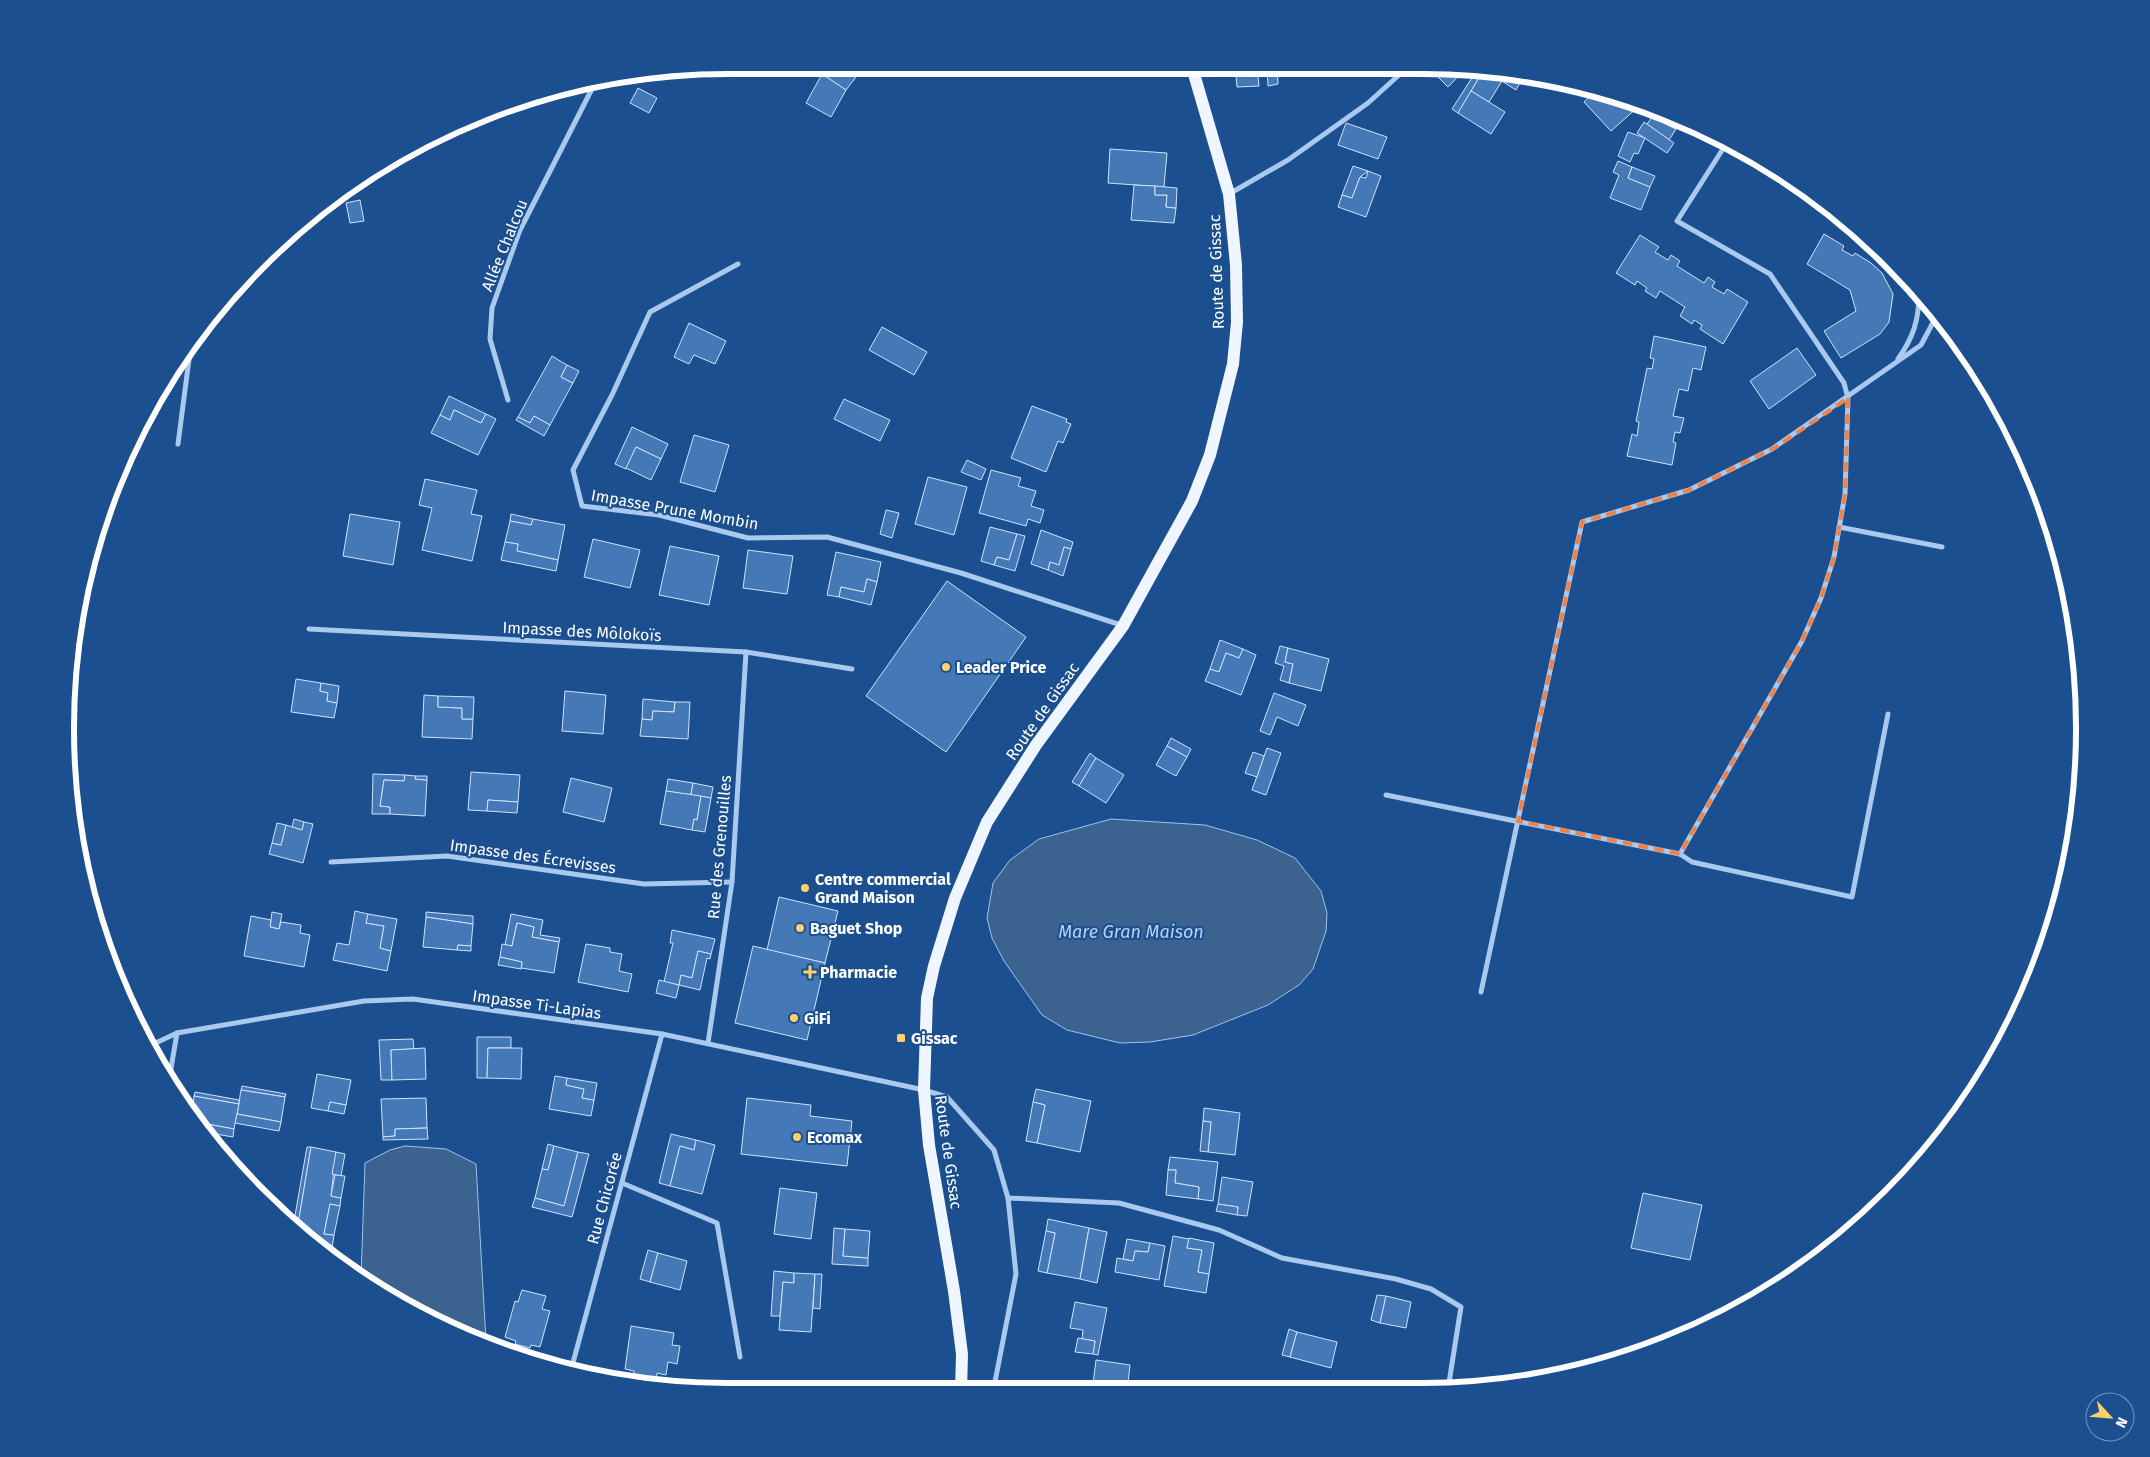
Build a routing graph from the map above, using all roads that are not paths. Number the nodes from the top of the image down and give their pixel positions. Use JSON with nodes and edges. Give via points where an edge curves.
{"nodes":[{"id":1,"x":1194,"y":74,"type":"edge"},
{"id":2,"x":1400,"y":74,"type":"edge"},
{"id":3,"x":592,"y":88,"type":"edge"},
{"id":4,"x":1724,"y":148,"type":"edge"},
{"id":5,"x":1229,"y":194,"type":"junction"},
{"id":6,"x":738,"y":264,"type":"dead end"},
{"id":7,"x":1919,"y":303,"type":"edge"},
{"id":8,"x":1933,"y":321,"type":"edge"},
{"id":9,"x":189,"y":358,"type":"edge"},
{"id":10,"x":1895,"y":364,"type":"junction"},
{"id":11,"x":1848,"y":398,"type":"junction"},
{"id":12,"x":508,"y":400,"type":"dead end"},
{"id":13,"x":178,"y":444,"type":"dead end"},
{"id":14,"x":1839,"y":527,"type":"junction"},
{"id":15,"x":1942,"y":547,"type":"dead end"},
{"id":16,"x":1123,"y":626,"type":"junction"},
{"id":17,"x":309,"y":629,"type":"dead end"},
{"id":18,"x":746,"y":652,"type":"junction"},
{"id":19,"x":852,"y":669,"type":"dead end"},
{"id":20,"x":1888,"y":714,"type":"dead end"},
{"id":21,"x":1386,"y":795,"type":"dead end"},
{"id":22,"x":1518,"y":822,"type":"junction"},
{"id":23,"x":1680,"y":854,"type":"junction"},
{"id":24,"x":331,"y":862,"type":"dead end"},
{"id":25,"x":732,"y":882,"type":"junction"},
{"id":26,"x":1481,"y":992,"type":"dead end"},
{"id":27,"x":177,"y":1033,"type":"junction"},
{"id":28,"x":662,"y":1034,"type":"junction"},
{"id":29,"x":708,"y":1043,"type":"junction"},
{"id":30,"x":154,"y":1044,"type":"edge"},
{"id":31,"x":171,"y":1071,"type":"edge"},
{"id":32,"x":924,"y":1090,"type":"junction"},
{"id":33,"x":622,"y":1183,"type":"junction"},
{"id":34,"x":1008,"y":1198,"type":"junction"},
{"id":35,"x":740,"y":1357,"type":"dead end"},
{"id":36,"x":573,"y":1364,"type":"edge"},
{"id":37,"x":1449,"y":1382,"type":"edge"},
{"id":38,"x":961,"y":1383,"type":"edge"},
{"id":39,"x":995,"y":1383,"type":"edge"}],
"edges":[{"from":1,"to":5,"type":"main road","name":"Route de Gissac"},
{"from":2,"to":5,"type":"street","via":[[1360,109],[1288,160]]},
{"from":3,"to":12,"type":"street","name":"Allée Chalcou","via":[[520,230],[492,308],[490,339]]},
{"from":4,"to":11,"type":"street","via":[[1677,221],[1770,274],[1844,383]]},
{"from":5,"to":16,"type":"main road","name":"Route de Gissac","via":[[1236,265],[1237,322],[1233,364],[1223,405],[1210,455],[1192,501]]},
{"from":6,"to":16,"type":"street","name":"Impasse Prune Mombin","via":[[650,312],[573,470],[582,506],[659,515],[748,538],[827,537],[961,574]]},
{"from":7,"to":10,"type":"street","via":[[1910,343]]},
{"from":8,"to":10,"type":"street","via":[[1921,346]]},
{"from":9,"to":13,"type":"street"},
{"from":10,"to":11,"type":"street"},
{"from":11,"to":14,"type":"street","via":[[1845,494]]},
{"from":11,"to":22,"type":"street","via":[[1772,449],[1689,490],[1582,522]]},
{"from":14,"to":15,"type":"street"},
{"from":14,"to":23,"type":"street","via":[[1821,598],[1802,641]]},
{"from":16,"to":32,"type":"main road","name":"Route de Gissac","via":[[1036,745],[987,822],[955,898],[934,966],[927,998]]},
{"from":17,"to":18,"type":"street","name":"Impasse des Môlokoïs"},
{"from":18,"to":19,"type":"street","name":"Impasse des Môlokoïs"},
{"from":18,"to":25,"type":"street","name":"Rue des Grenouilles"},
{"from":20,"to":23,"type":"street","via":[[1852,897],[1692,862]]},
{"from":21,"to":22,"type":"street"},
{"from":22,"to":23,"type":"street"},
{"from":22,"to":26,"type":"street"},
{"from":24,"to":25,"type":"street","name":"Impasse des Écrevisses","via":[[447,856],[644,884]]},
{"from":25,"to":29,"type":"street","name":"Rue des Grenouilles"},
{"from":27,"to":28,"type":"street","name":"Impasse Ti-Lapias","via":[[364,1001],[413,999]]},
{"from":27,"to":30,"type":"street","name":"Impasse Ti-Lapias"},
{"from":27,"to":31,"type":"street"},
{"from":28,"to":29,"type":"street","name":"Impasse Ti-Lapias"},
{"from":28,"to":33,"type":"street","name":"Rue Chicorée"},
{"from":29,"to":32,"type":"street","name":"Impasse Ti-Lapias"},
{"from":32,"to":34,"type":"street","name":"Impasse Ti-Lapias","via":[[947,1097],[994,1150]]},
{"from":32,"to":38,"type":"main road","name":"Route de Gissac","via":[[929,1145],[954,1291],[962,1354]]},
{"from":33,"to":35,"type":"street","via":[[717,1224]]},
{"from":33,"to":36,"type":"street","name":"Rue Chicorée"},
{"from":34,"to":37,"type":"street","via":[[1119,1203],[1219,1230],[1282,1258],[1396,1278],[1431,1289],[1461,1308]]},
{"from":34,"to":39,"type":"street","name":"Impasse Ti-Lapias","via":[[1016,1274]]}]}
